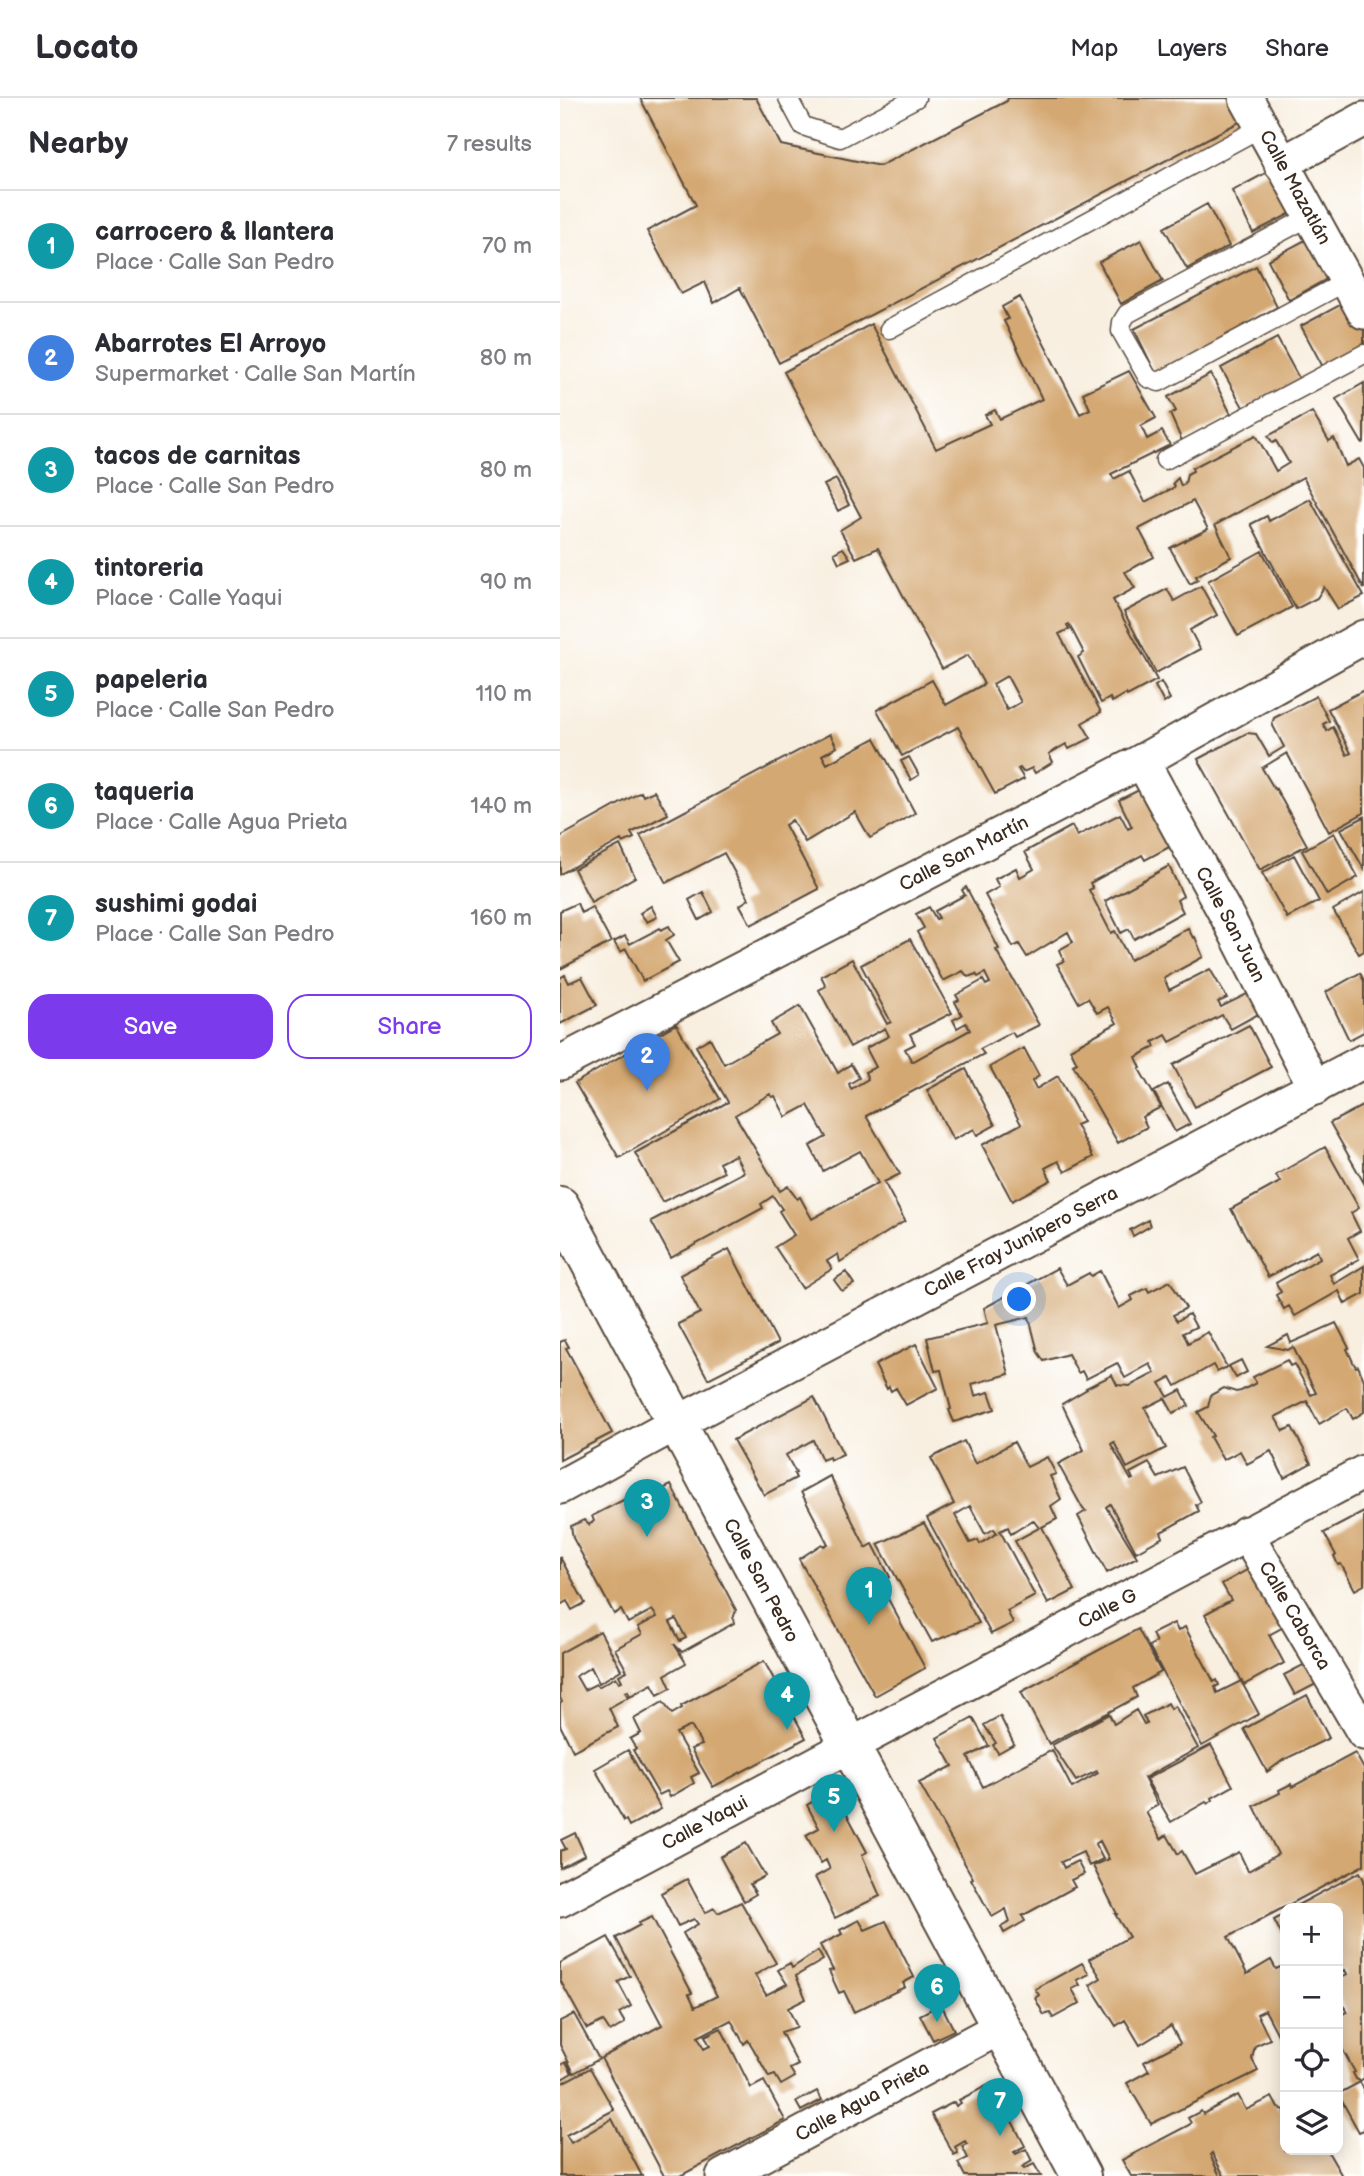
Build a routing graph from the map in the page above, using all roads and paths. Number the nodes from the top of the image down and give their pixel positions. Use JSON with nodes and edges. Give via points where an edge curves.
{"nodes":[{"id":1,"x":788,"y":98,"type":"edge"},
{"id":2,"x":916,"y":98,"type":"edge"},
{"id":3,"x":1246,"y":98,"type":"edge"},
{"id":4,"x":1364,"y":118,"type":"edge"},
{"id":5,"x":1262,"y":127,"type":"junction"},
{"id":6,"x":1281,"y":164,"type":"junction"},
{"id":7,"x":1311,"y":216,"type":"junction"},
{"id":8,"x":1347,"y":281,"type":"junction"},
{"id":9,"x":1364,"y":312,"type":"edge"},
{"id":10,"x":889,"y":328,"type":"dead end"},
{"id":11,"x":1364,"y":354,"type":"edge"},
{"id":12,"x":1165,"y":460,"type":"dead end"},
{"id":13,"x":1364,"y":637,"type":"edge"},
{"id":14,"x":1142,"y":761,"type":"junction"},
{"id":15,"x":1364,"y":1062,"type":"edge"},
{"id":16,"x":560,"y":1063,"type":"edge"},
{"id":17,"x":1315,"y":1088,"type":"junction"},
{"id":18,"x":560,"y":1206,"type":"edge"},
{"id":19,"x":677,"y":1423,"type":"junction"},
{"id":20,"x":1364,"y":1472,"type":"edge"},
{"id":21,"x":560,"y":1487,"type":"edge"},
{"id":22,"x":1246,"y":1533,"type":"junction"},
{"id":23,"x":1364,"y":1733,"type":"edge"},
{"id":24,"x":850,"y":1746,"type":"junction"},
{"id":25,"x":560,"y":1900,"type":"edge"},
{"id":26,"x":1001,"y":2027,"type":"junction"},
{"id":27,"x":723,"y":2176,"type":"edge"},
{"id":28,"x":1081,"y":2176,"type":"edge"}],
"edges":[{"from":1,"to":2,"type":"lane","via":[[803,126],[841,138]]},
{"from":3,"to":5,"type":"street","name":"Calle Mazatlán"},
{"from":4,"to":6,"type":"street"},
{"from":5,"to":6,"type":"street","name":"Calle Mazatlán"},
{"from":5,"to":10,"type":"lane"},
{"from":6,"to":7,"type":"street","name":"Calle Mazatlán"},
{"from":7,"to":8,"type":"street","name":"Calle Mazatlán"},
{"from":7,"to":8,"type":"lane","via":[[1126,314],[1121,331],[1147,378],[1159,382]]},
{"from":8,"to":9,"type":"street","name":"Calle Mazatlán"},
{"from":11,"to":12,"type":"lane"},
{"from":13,"to":14,"type":"street","name":"Calle San Martín"},
{"from":14,"to":16,"type":"street","name":"Calle San Martín"},
{"from":14,"to":17,"type":"street","name":"Calle San Juan"},
{"from":15,"to":17,"type":"street","name":"Calle Fray Junípero Serra"},
{"from":17,"to":19,"type":"street","name":"Calle Fray Junípero Serra"},
{"from":18,"to":19,"type":"street","name":"Calle San Pedro"},
{"from":19,"to":21,"type":"street","name":"Calle Fray Junípero Serra"},
{"from":19,"to":24,"type":"street","name":"Calle San Pedro"},
{"from":20,"to":22,"type":"street","name":"Calle G"},
{"from":22,"to":23,"type":"street","name":"Calle Caborca"},
{"from":22,"to":24,"type":"street","name":"Calle G"},
{"from":24,"to":25,"type":"street","name":"Calle Yaqui"},
{"from":24,"to":26,"type":"street","name":"Calle San Pedro"},
{"from":26,"to":27,"type":"street","name":"Calle Agua Prieta"},
{"from":26,"to":28,"type":"street","name":"Calle San Pedro"}]}
